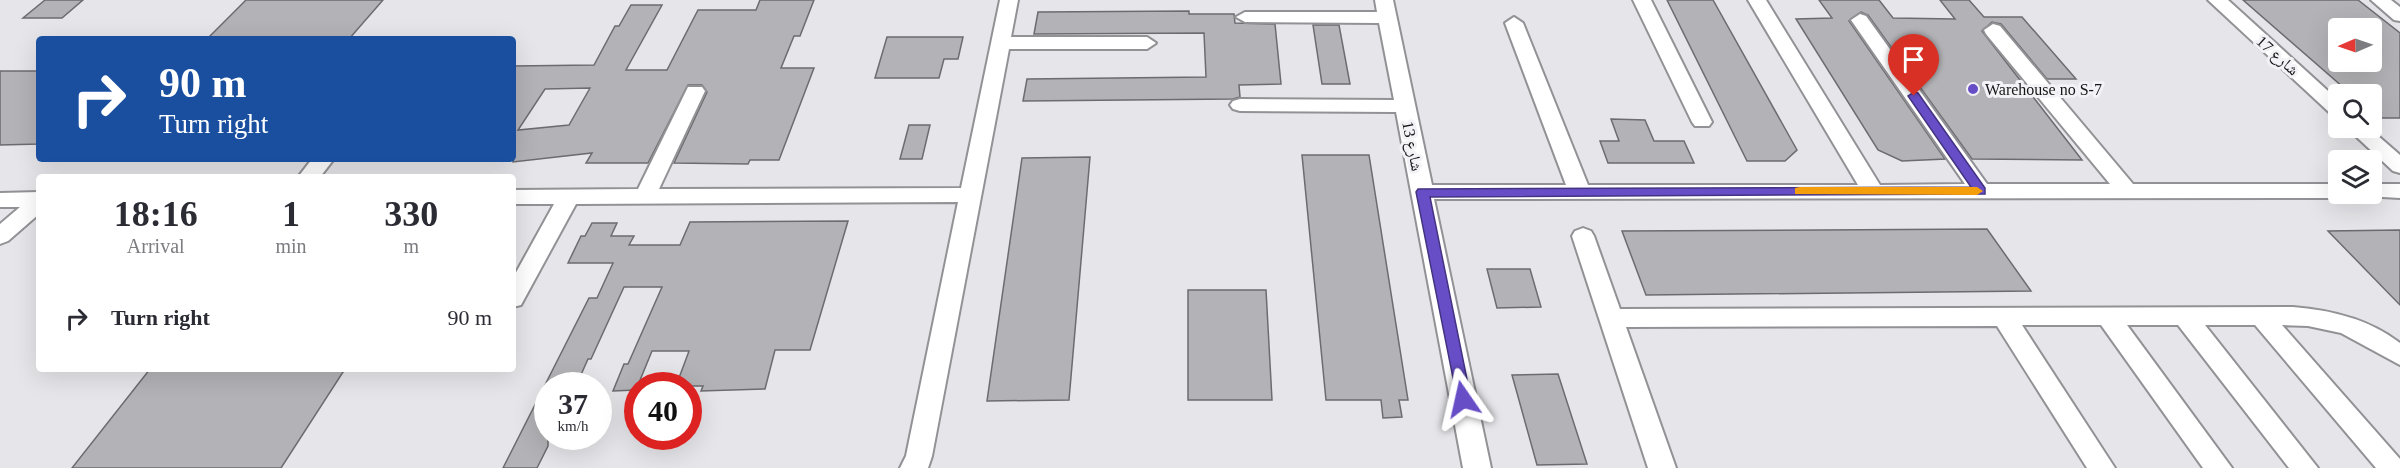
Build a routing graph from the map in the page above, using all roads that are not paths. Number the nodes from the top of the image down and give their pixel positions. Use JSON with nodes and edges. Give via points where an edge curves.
{"nodes":[{"id":1,"x":1009,"y":0,"type":"edge"},
{"id":2,"x":1642,"y":0,"type":"edge"},
{"id":3,"x":1757,"y":0,"type":"edge"},
{"id":4,"x":2217,"y":0,"type":"edge"},
{"id":5,"x":2380,"y":0,"type":"edge"},
{"id":6,"x":1386,"y":9,"type":"edge"},
{"id":7,"x":2400,"y":16,"type":"edge"},
{"id":8,"x":1245,"y":17,"type":"dead end"},
{"id":9,"x":1860,"y":20,"type":"dead end"},
{"id":10,"x":1514,"y":23,"type":"dead end"},
{"id":11,"x":1993,"y":30,"type":"dead end"},
{"id":12,"x":1001,"y":43,"type":"junction"},
{"id":13,"x":1147,"y":43,"type":"dead end"},
{"id":14,"x":695,"y":92,"type":"dead end"},
{"id":15,"x":2328,"y":102,"type":"edge"},
{"id":16,"x":1240,"y":105,"type":"dead end"},
{"id":17,"x":1405,"y":106,"type":"junction"},
{"id":18,"x":1702,"y":122,"type":"dead end"},
{"id":19,"x":2368,"y":138,"type":"edge"},
{"id":20,"x":321,"y":162,"type":"edge"},
{"id":21,"x":2400,"y":166,"type":"edge"},
{"id":22,"x":311,"y":174,"type":"edge"},
{"id":23,"x":1873,"y":191,"type":"junction"},
{"id":24,"x":1981,"y":191,"type":"junction"},
{"id":25,"x":2127,"y":191,"type":"junction"},
{"id":26,"x":2328,"y":191,"type":"edge"},
{"id":27,"x":2382,"y":191,"type":"edge"},
{"id":28,"x":2400,"y":191,"type":"edge"},
{"id":29,"x":1423,"y":192,"type":"junction"},
{"id":30,"x":1580,"y":192,"type":"junction"},
{"id":31,"x":971,"y":195,"type":"junction"},
{"id":32,"x":516,"y":197,"type":"edge"},
{"id":33,"x":568,"y":197,"type":"junction"},
{"id":34,"x":645,"y":197,"type":"junction"},
{"id":35,"x":0,"y":200,"type":"edge"},
{"id":36,"x":36,"y":201,"type":"edge"},
{"id":37,"x":36,"y":204,"type":"edge"},
{"id":38,"x":0,"y":236,"type":"edge"},
{"id":39,"x":1583,"y":236,"type":"dead end"},
{"id":40,"x":516,"y":293,"type":"edge"},
{"id":41,"x":2184,"y":316,"type":"junction"},
{"id":42,"x":2261,"y":316,"type":"junction"},
{"id":43,"x":2004,"y":317,"type":"junction"},
{"id":44,"x":2108,"y":317,"type":"junction"},
{"id":45,"x":1611,"y":318,"type":"junction"},
{"id":46,"x":2400,"y":356,"type":"edge"},
{"id":47,"x":918,"y":464,"type":"edge"},
{"id":48,"x":1477,"y":468,"type":"edge"},
{"id":49,"x":1662,"y":468,"type":"edge"},
{"id":50,"x":2101,"y":468,"type":"edge"},
{"id":51,"x":2218,"y":468,"type":"edge"},
{"id":52,"x":2304,"y":468,"type":"edge"},
{"id":53,"x":2391,"y":468,"type":"edge"}],
"edges":[{"from":1,"to":12,"type":"street"},
{"from":2,"to":18,"type":"street"},
{"from":3,"to":23,"type":"street"},
{"from":4,"to":15,"type":"street","name":"شارع 17"},
{"from":5,"to":7,"type":"street"},
{"from":6,"to":8,"type":"street"},
{"from":6,"to":17,"type":"street","name":"شارع 13"},
{"from":9,"to":24,"type":"street"},
{"from":10,"to":30,"type":"street"},
{"from":11,"to":25,"type":"street"},
{"from":12,"to":13,"type":"street"},
{"from":12,"to":31,"type":"street"},
{"from":14,"to":34,"type":"street"},
{"from":16,"to":17,"type":"street"},
{"from":17,"to":29,"type":"street","name":"شارع 13"},
{"from":19,"to":21,"type":"street"},
{"from":20,"to":22,"type":"street"},
{"from":23,"to":24,"type":"street"},
{"from":23,"to":30,"type":"street"},
{"from":24,"to":25,"type":"street"},
{"from":25,"to":26,"type":"street"},
{"from":27,"to":28,"type":"street"},
{"from":29,"to":30,"type":"street"},
{"from":29,"to":48,"type":"street","name":"شارع 13"},
{"from":31,"to":34,"type":"street"},
{"from":31,"to":47,"type":"street"},
{"from":32,"to":33,"type":"street"},
{"from":33,"to":34,"type":"street"},
{"from":33,"to":40,"type":"street"},
{"from":35,"to":36,"type":"street"},
{"from":37,"to":38,"type":"street"},
{"from":39,"to":45,"type":"street"},
{"from":41,"to":42,"type":"street"},
{"from":41,"to":44,"type":"street"},
{"from":41,"to":52,"type":"street"},
{"from":42,"to":46,"type":"street","via":[[2317,317],[2343,323],[2369,334]]},
{"from":42,"to":53,"type":"street"},
{"from":43,"to":44,"type":"street"},
{"from":43,"to":45,"type":"street"},
{"from":43,"to":50,"type":"street"},
{"from":44,"to":51,"type":"street"},
{"from":45,"to":49,"type":"street"}]}
